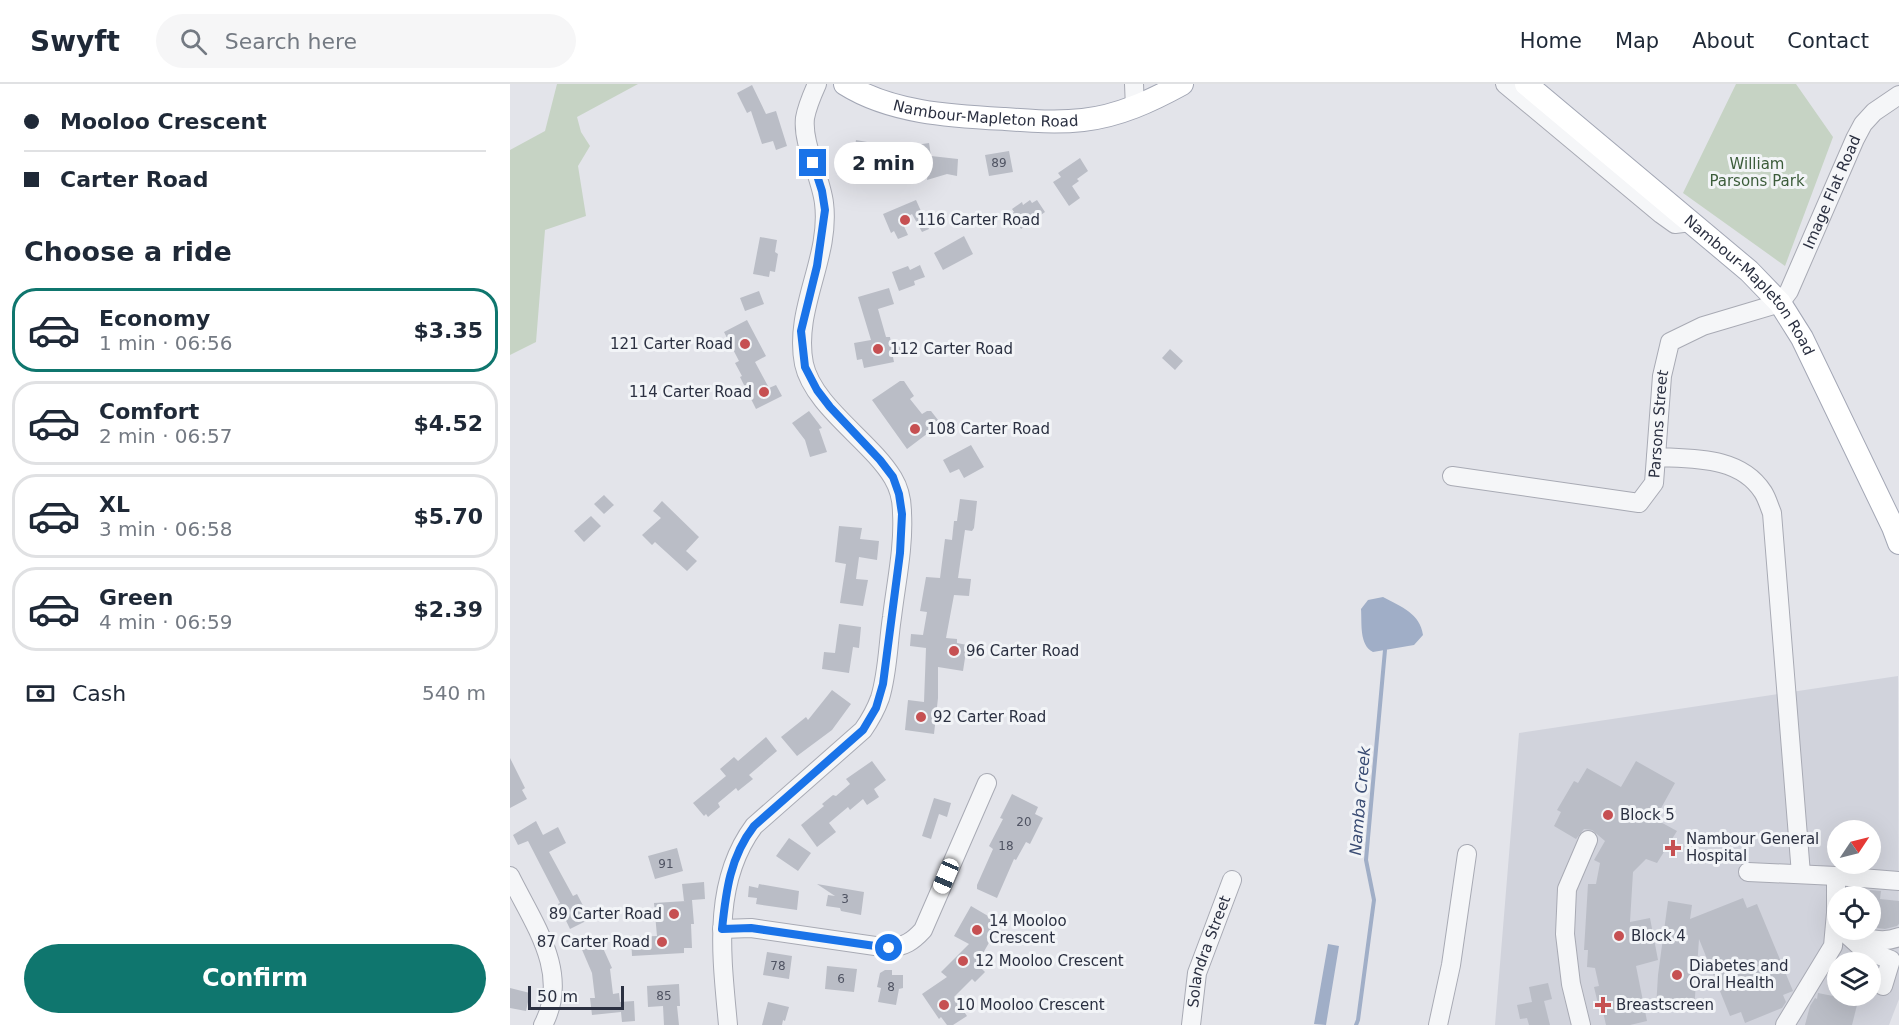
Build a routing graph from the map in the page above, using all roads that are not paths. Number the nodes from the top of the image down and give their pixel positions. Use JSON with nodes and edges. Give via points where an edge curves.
{"nodes":[{"id":1,"x":817,"y":84,"type":"edge"},
{"id":2,"x":845,"y":84,"type":"edge"},
{"id":3,"x":1134,"y":84,"type":"edge"},
{"id":4,"x":1182,"y":84,"type":"edge"},
{"id":5,"x":1505,"y":84,"type":"edge"},
{"id":6,"x":1526,"y":84,"type":"edge"},
{"id":7,"x":1899,"y":95,"type":"edge"},
{"id":8,"x":1133,"y":108,"type":"junction"},
{"id":9,"x":1691,"y":222,"type":"junction"},
{"id":10,"x":1780,"y":303,"type":"junction"},
{"id":11,"x":1656,"y":457,"type":"junction"},
{"id":12,"x":1452,"y":476,"type":"dead end"},
{"id":13,"x":1899,"y":543,"type":"edge"},
{"id":14,"x":987,"y":783,"type":"dead end"},
{"id":15,"x":1588,"y":840,"type":"dead end"},
{"id":16,"x":1467,"y":854,"type":"dead end"},
{"id":17,"x":1748,"y":872,"type":"dead end"},
{"id":18,"x":1801,"y":874,"type":"junction"},
{"id":19,"x":510,"y":876,"type":"edge"},
{"id":20,"x":1836,"y":876,"type":"junction"},
{"id":21,"x":1232,"y":880,"type":"dead end"},
{"id":22,"x":1899,"y":881,"type":"edge"},
{"id":23,"x":1837,"y":886,"type":"edge"},
{"id":24,"x":722,"y":929,"type":"junction"},
{"id":25,"x":1899,"y":937,"type":"edge"},
{"id":26,"x":1835,"y":940,"type":"edge"},
{"id":27,"x":1853,"y":940,"type":"edge"},
{"id":28,"x":1881,"y":940,"type":"edge"},
{"id":29,"x":1883,"y":986,"type":"dead end"},
{"id":30,"x":543,"y":1025,"type":"edge"},
{"id":31,"x":728,"y":1025,"type":"edge"},
{"id":32,"x":1191,"y":1025,"type":"edge"},
{"id":33,"x":1438,"y":1025,"type":"edge"},
{"id":34,"x":1581,"y":1025,"type":"edge"},
{"id":35,"x":1785,"y":1025,"type":"edge"}],
"edges":[{"from":1,"to":24,"type":"street","via":[[805,120],[824,202],[824,222],[801,331],[801,349],[817,390],[880,460],[896,484],[902,514],[900,553],[883,684],[876,708],[863,730],[745,838],[733,862]]},
{"from":2,"to":8,"type":"main road","name":"Nambour-Mapleton Road","via":[[888,104],[978,117],[1047,122]]},
{"from":3,"to":8,"type":"street"},
{"from":4,"to":8,"type":"main road","name":"Nambour-Mapleton Road"},
{"from":5,"to":9,"type":"street","via":[[1661,214],[1675,224]]},
{"from":6,"to":9,"type":"main road","name":"Nambour-Mapleton Road"},
{"from":7,"to":10,"type":"street","name":"Image Flat Road","via":[[1863,124],[1789,291]]},
{"from":9,"to":10,"type":"main road","name":"Nambour-Mapleton Road","via":[[1765,285]]},
{"from":10,"to":11,"type":"street","name":"Parsons Street","via":[[1703,326],[1670,342],[1662,376]]},
{"from":10,"to":13,"type":"main road","name":"Nambour-Mapleton Road","via":[[1802,338]]},
{"from":11,"to":12,"type":"street","name":"Parsons Street","via":[[1654,483],[1639,503]]},
{"from":11,"to":18,"type":"street","via":[[1721,462],[1744,473],[1762,491],[1772,513]]},
{"from":14,"to":24,"type":"street","via":[[922,930],[912,942],[889,948],[751,928]]},
{"from":15,"to":34,"type":"street","via":[[1568,889],[1565,934]]},
{"from":16,"to":33,"type":"street","via":[[1452,965]]},
{"from":17,"to":18,"type":"street"},
{"from":18,"to":20,"type":"street"},
{"from":19,"to":30,"type":"street","via":[[554,974],[553,996]]},
{"from":20,"to":22,"type":"street"},
{"from":20,"to":23,"type":"street"},
{"from":21,"to":32,"type":"street","name":"Solandra Street","via":[[1197,973]]},
{"from":24,"to":31,"type":"street"},
{"from":25,"to":28,"type":"street"},
{"from":26,"to":35,"type":"street"},
{"from":27,"to":29,"type":"street","via":[[1863,949],[1891,960]]}]}
